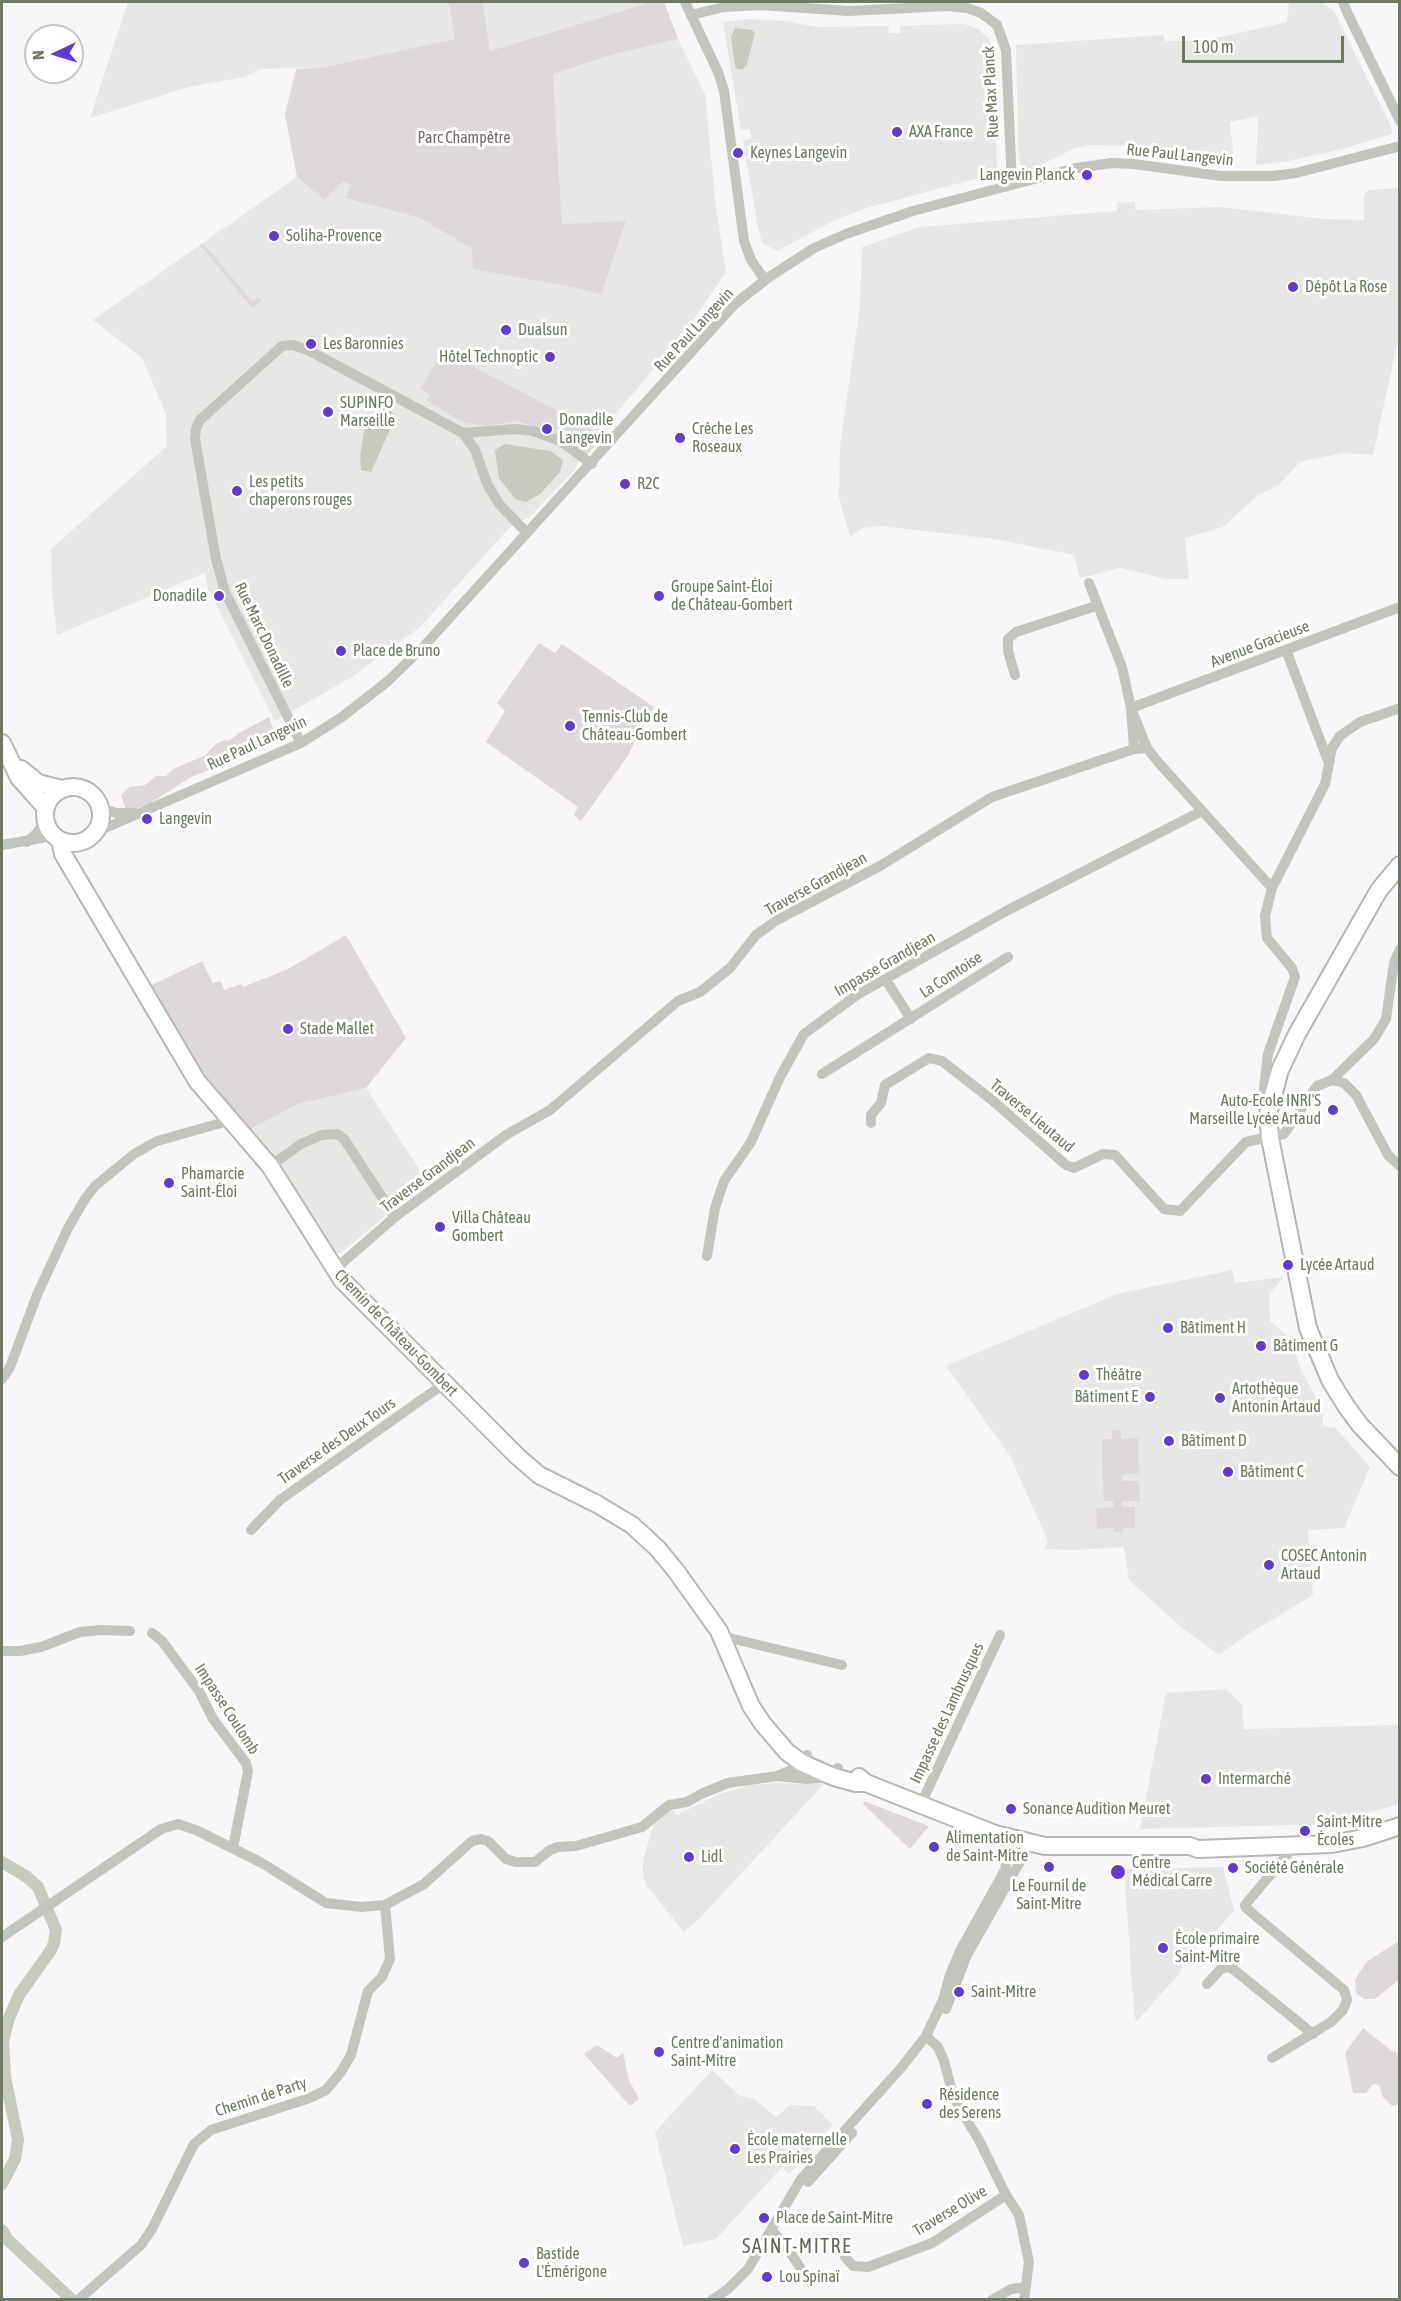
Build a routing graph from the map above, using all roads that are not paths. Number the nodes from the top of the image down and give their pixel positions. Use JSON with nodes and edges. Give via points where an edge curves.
{"nodes":[{"id":1,"x":685,"y":2,"type":"edge"},
{"id":2,"x":1335,"y":2,"type":"edge"},
{"id":3,"x":1345,"y":7,"type":"edge"},
{"id":4,"x":691,"y":15,"type":"junction"},
{"id":5,"x":1400,"y":122,"type":"edge"},
{"id":6,"x":1400,"y":146,"type":"edge"},
{"id":7,"x":1012,"y":184,"type":"junction"},
{"id":8,"x":765,"y":280,"type":"junction"},
{"id":9,"x":463,"y":433,"type":"junction"},
{"id":10,"x":592,"y":464,"type":"junction"},
{"id":11,"x":527,"y":532,"type":"junction"},
{"id":12,"x":1089,"y":583,"type":"dead end"},
{"id":13,"x":1096,"y":606,"type":"junction"},
{"id":14,"x":1400,"y":607,"type":"edge"},
{"id":15,"x":1286,"y":650,"type":"junction"},
{"id":16,"x":1015,"y":675,"type":"dead end"},
{"id":17,"x":1131,"y":708,"type":"junction"},
{"id":18,"x":1400,"y":708,"type":"edge"},
{"id":19,"x":301,"y":743,"type":"junction"},
{"id":20,"x":3,"y":745,"type":"edge"},
{"id":21,"x":1147,"y":748,"type":"junction"},
{"id":22,"x":1134,"y":749,"type":"junction"},
{"id":23,"x":1328,"y":762,"type":"junction"},
{"id":24,"x":62,"y":789,"type":"junction"},
{"id":25,"x":100,"y":808,"type":"junction"},
{"id":26,"x":1202,"y":811,"type":"junction"},
{"id":27,"x":141,"y":812,"type":"junction"},
{"id":28,"x":50,"y":825,"type":"junction"},
{"id":29,"x":96,"y":832,"type":"junction"},
{"id":30,"x":81,"y":842,"type":"junction"},
{"id":31,"x":2,"y":844,"type":"edge"},
{"id":32,"x":1400,"y":865,"type":"edge"},
{"id":33,"x":75,"y":873,"type":"junction"},
{"id":34,"x":1272,"y":888,"type":"junction"},
{"id":35,"x":1400,"y":949,"type":"edge"},
{"id":36,"x":1008,"y":957,"type":"dead end"},
{"id":37,"x":886,"y":980,"type":"junction"},
{"id":38,"x":911,"y":1019,"type":"junction"},
{"id":39,"x":822,"y":1074,"type":"dead end"},
{"id":40,"x":1332,"y":1080,"type":"junction"},
{"id":41,"x":1268,"y":1114,"type":"junction"},
{"id":42,"x":229,"y":1118,"type":"junction"},
{"id":43,"x":872,"y":1123,"type":"dead end"},
{"id":44,"x":1270,"y":1138,"type":"junction"},
{"id":45,"x":270,"y":1166,"type":"junction"},
{"id":46,"x":1400,"y":1167,"type":"edge"},
{"id":47,"x":395,"y":1217,"type":"junction"},
{"id":48,"x":707,"y":1256,"type":"dead end"},
{"id":49,"x":334,"y":1270,"type":"junction"},
{"id":50,"x":2,"y":1379,"type":"edge"},
{"id":51,"x":445,"y":1383,"type":"junction"},
{"id":52,"x":1400,"y":1467,"type":"edge"},
{"id":53,"x":251,"y":1530,"type":"dead end"},
{"id":54,"x":130,"y":1631,"type":"dead end"},
{"id":55,"x":152,"y":1633,"type":"dead end"},
{"id":56,"x":1000,"y":1635,"type":"dead end"},
{"id":57,"x":721,"y":1636,"type":"junction"},
{"id":58,"x":2,"y":1651,"type":"edge"},
{"id":59,"x":843,"y":1665,"type":"dead end"},
{"id":60,"x":804,"y":1759,"type":"junction"},
{"id":61,"x":836,"y":1773,"type":"junction"},
{"id":62,"x":777,"y":1776,"type":"junction"},
{"id":63,"x":921,"y":1804,"type":"junction"},
{"id":64,"x":1400,"y":1815,"type":"edge"},
{"id":65,"x":1400,"y":1826,"type":"edge"},
{"id":66,"x":1010,"y":1838,"type":"junction"},
{"id":67,"x":1299,"y":1841,"type":"junction"},
{"id":68,"x":1030,"y":1844,"type":"junction"},
{"id":69,"x":233,"y":1848,"type":"junction"},
{"id":70,"x":384,"y":1905,"type":"junction"},
{"id":71,"x":2,"y":1937,"type":"edge"},
{"id":72,"x":954,"y":1976,"type":"junction"},
{"id":73,"x":1207,"y":1984,"type":"dead end"},
{"id":74,"x":1313,"y":2034,"type":"junction"},
{"id":75,"x":928,"y":2038,"type":"junction"},
{"id":76,"x":1272,"y":2058,"type":"dead end"},
{"id":77,"x":1006,"y":2195,"type":"junction"},
{"id":78,"x":772,"y":2231,"type":"junction"},
{"id":79,"x":845,"y":2257,"type":"dead end"},
{"id":80,"x":810,"y":2282,"type":"dead end"},
{"id":81,"x":1026,"y":2287,"type":"junction"},
{"id":82,"x":81,"y":2296,"type":"edge"},
{"id":83,"x":712,"y":2300,"type":"edge"},
{"id":84,"x":992,"y":2300,"type":"edge"},
{"id":85,"x":1024,"y":2300,"type":"edge"}],
"edges":[{"from":1,"to":4,"type":"street"},
{"from":2,"to":3,"type":"street"},
{"from":3,"to":5,"type":"street"},
{"from":4,"to":7,"type":"street","name":"Rue Max Planck","via":[[724,7],[760,5],[849,10],[947,6],[981,14],[997,25],[1006,50]]},
{"from":4,"to":8,"type":"street","via":[[724,91],[744,241]]},
{"from":6,"to":7,"type":"street","name":"Rue Paul Langevin","via":[[1273,176],[1221,176],[1112,163]]},
{"from":7,"to":8,"type":"street","name":"Rue Paul Langevin","via":[[913,210],[846,234],[814,248]]},
{"from":8,"to":10,"type":"street","name":"Rue Paul Langevin","via":[[735,304]]},
{"from":9,"to":10,"type":"street","via":[[533,431],[560,441]]},
{"from":9,"to":11,"type":"street","via":[[500,505]]},
{"from":9,"to":19,"type":"street","name":"Rue Marc Donadille","via":[[293,345],[282,346],[201,420],[196,429],[214,552],[225,592]]},
{"from":10,"to":11,"type":"street","name":"Rue Paul Langevin"},
{"from":11,"to":19,"type":"street","name":"Rue Paul Langevin","via":[[388,681]]},
{"from":12,"to":13,"type":"street"},
{"from":13,"to":16,"type":"street","via":[[1016,632],[1008,639]]},
{"from":13,"to":17,"type":"street","via":[[1122,667]]},
{"from":14,"to":15,"type":"street","name":"Avenue Gracieuse"},
{"from":15,"to":17,"type":"street","name":"Avenue Gracieuse"},
{"from":15,"to":23,"type":"street"},
{"from":17,"to":21,"type":"street"},
{"from":17,"to":22,"type":"street"},
{"from":18,"to":23,"type":"street","via":[[1360,722],[1340,735]]},
{"from":19,"to":27,"type":"street","name":"Rue Paul Langevin"},
{"from":20,"to":24,"type":"street","name":"Chemin de Château-Gombert","via":[[22,771],[38,783]]},
{"from":20,"to":28,"type":"street","name":"Chemin de Château-Gombert"},
{"from":21,"to":22,"type":"street","name":"Traverse Grandjean"},
{"from":21,"to":26,"type":"street"},
{"from":22,"to":47,"type":"street","name":"Traverse Grandjean","via":[[992,797],[880,866],[777,920],[756,935],[730,968],[700,992],[661,1014],[550,1110],[506,1135]]},
{"from":23,"to":34,"type":"street","via":[[1325,784]]},
{"from":24,"to":25,"type":"street","via":[[85,790],[95,797]]},
{"from":24,"to":28,"type":"street","via":[[51,796]]},
{"from":25,"to":27,"type":"street","name":"Rue Paul Langevin","via":[[116,813]]},
{"from":25,"to":29,"type":"street"},
{"from":26,"to":34,"type":"street"},
{"from":26,"to":37,"type":"street","name":"Impasse Grandjean","via":[[1008,910]]},
{"from":27,"to":29,"type":"street","name":"Rue Paul Langevin"},
{"from":28,"to":30,"type":"street","via":[[70,843]]},
{"from":28,"to":31,"type":"street","via":[[27,842]]},
{"from":28,"to":33,"type":"street","name":"Chemin de Château-Gombert"},
{"from":29,"to":30,"type":"street"},
{"from":30,"to":33,"type":"street"},
{"from":32,"to":41,"type":"street","via":[[1379,890],[1297,1034],[1280,1070]]},
{"from":33,"to":42,"type":"street","name":"Chemin de Château-Gombert","via":[[197,1081]]},
{"from":34,"to":41,"type":"street","via":[[1265,916],[1267,938],[1295,977],[1268,1054],[1264,1089]]},
{"from":35,"to":40,"type":"street","via":[[1394,963],[1386,1019],[1374,1039]]},
{"from":36,"to":38,"type":"street","name":"La Comtoise"},
{"from":37,"to":38,"type":"street","name":"La Comtoise"},
{"from":37,"to":48,"type":"street","name":"Impasse Grandjean","via":[[857,995],[804,1034],[751,1142],[724,1181]]},
{"from":38,"to":39,"type":"street","name":"La Comtoise"},
{"from":40,"to":44,"type":"street","via":[[1317,1086],[1284,1134]]},
{"from":40,"to":46,"type":"street","via":[[1344,1083],[1356,1095],[1388,1155]]},
{"from":41,"to":44,"type":"street"},
{"from":42,"to":45,"type":"street","name":"Chemin de Château-Gombert"},
{"from":42,"to":50,"type":"street","via":[[157,1141],[95,1186],[68,1228]]},
{"from":43,"to":44,"type":"street","name":"Traverse Lieutaud","via":[[871,1114],[881,1103],[885,1085],[929,1058],[942,1061],[1066,1165],[1074,1168],[1103,1154],[1115,1155],[1164,1209],[1180,1211],[1246,1142]]},
{"from":44,"to":52,"type":"street","via":[[1302,1304],[1317,1351],[1346,1406]]},
{"from":45,"to":47,"type":"street","via":[[301,1144],[322,1135],[337,1134],[344,1138]]},
{"from":45,"to":49,"type":"street","name":"Chemin de Château-Gombert"},
{"from":47,"to":49,"type":"street","name":"Traverse Grandjean"},
{"from":49,"to":51,"type":"street","name":"Chemin de Château-Gombert"},
{"from":51,"to":53,"type":"street","name":"Traverse des Deux Tours","via":[[280,1500]]},
{"from":51,"to":57,"type":"street","name":"Chemin de Château-Gombert","via":[[540,1475],[632,1525],[676,1571]]},
{"from":54,"to":58,"type":"street","via":[[80,1632],[41,1647]]},
{"from":55,"to":69,"type":"street","name":"Impasse Coulomb","via":[[199,1691],[213,1719],[246,1763],[248,1771]]},
{"from":56,"to":63,"type":"street","name":"Impasse des Lambrusques"},
{"from":57,"to":59,"type":"street"},
{"from":57,"to":60,"type":"street","name":"Chemin de Château-Gombert","via":[[751,1706],[787,1752]]},
{"from":60,"to":61,"type":"street","name":"Chemin de Château-Gombert"},
{"from":60,"to":62,"type":"street"},
{"from":61,"to":62,"type":"street","via":[[807,1779]]},
{"from":61,"to":63,"type":"street","name":"Chemin de Château-Gombert"},
{"from":62,"to":70,"type":"street","via":[[728,1783],[687,1802],[669,1805],[642,1827],[576,1846],[558,1847],[535,1862],[506,1859],[488,1841],[472,1841],[424,1884]]},
{"from":63,"to":66,"type":"street","name":"Chemin de Château-Gombert"},
{"from":64,"to":67,"type":"street","name":"Chemin de Château-Gombert"},
{"from":65,"to":67,"type":"street","name":"Chemin de Château-Gombert","via":[[1332,1844]]},
{"from":66,"to":68,"type":"street","name":"Chemin de Château-Gombert"},
{"from":66,"to":72,"type":"street","via":[[1005,1870],[960,1952]]},
{"from":67,"to":68,"type":"street","name":"Chemin de Château-Gombert","via":[[1198,1849]]},
{"from":67,"to":74,"type":"street","via":[[1245,1905],[1344,1990],[1347,2000],[1343,2010]]},
{"from":68,"to":72,"type":"street"},
{"from":69,"to":70,"type":"street","via":[[326,1903]]},
{"from":69,"to":71,"type":"street","via":[[178,1824],[161,1829]]},
{"from":70,"to":82,"type":"street","name":"Chemin de Party","via":[[390,1959],[382,1977],[368,1991],[351,2055],[341,2072],[326,2090],[310,2098],[211,2130],[194,2144],[141,2245]]},
{"from":72,"to":75,"type":"street","via":[[952,1997]]},
{"from":73,"to":74,"type":"street","via":[[1221,1969],[1233,1969]]},
{"from":74,"to":76,"type":"street"},
{"from":75,"to":77,"type":"street","via":[[938,2047],[953,2095]]},
{"from":75,"to":78,"type":"street","via":[[904,2075],[806,2185],[796,2190]]},
{"from":77,"to":79,"type":"street","name":"Traverse Olive","via":[[932,2243],[868,2267],[853,2266]]},
{"from":77,"to":81,"type":"street","via":[[1018,2215],[1029,2262]]},
{"from":78,"to":80,"type":"street"},
{"from":78,"to":83,"type":"street","via":[[748,2269]]},
{"from":81,"to":84,"type":"street","via":[[1011,2289]]},
{"from":81,"to":85,"type":"street"}]}
